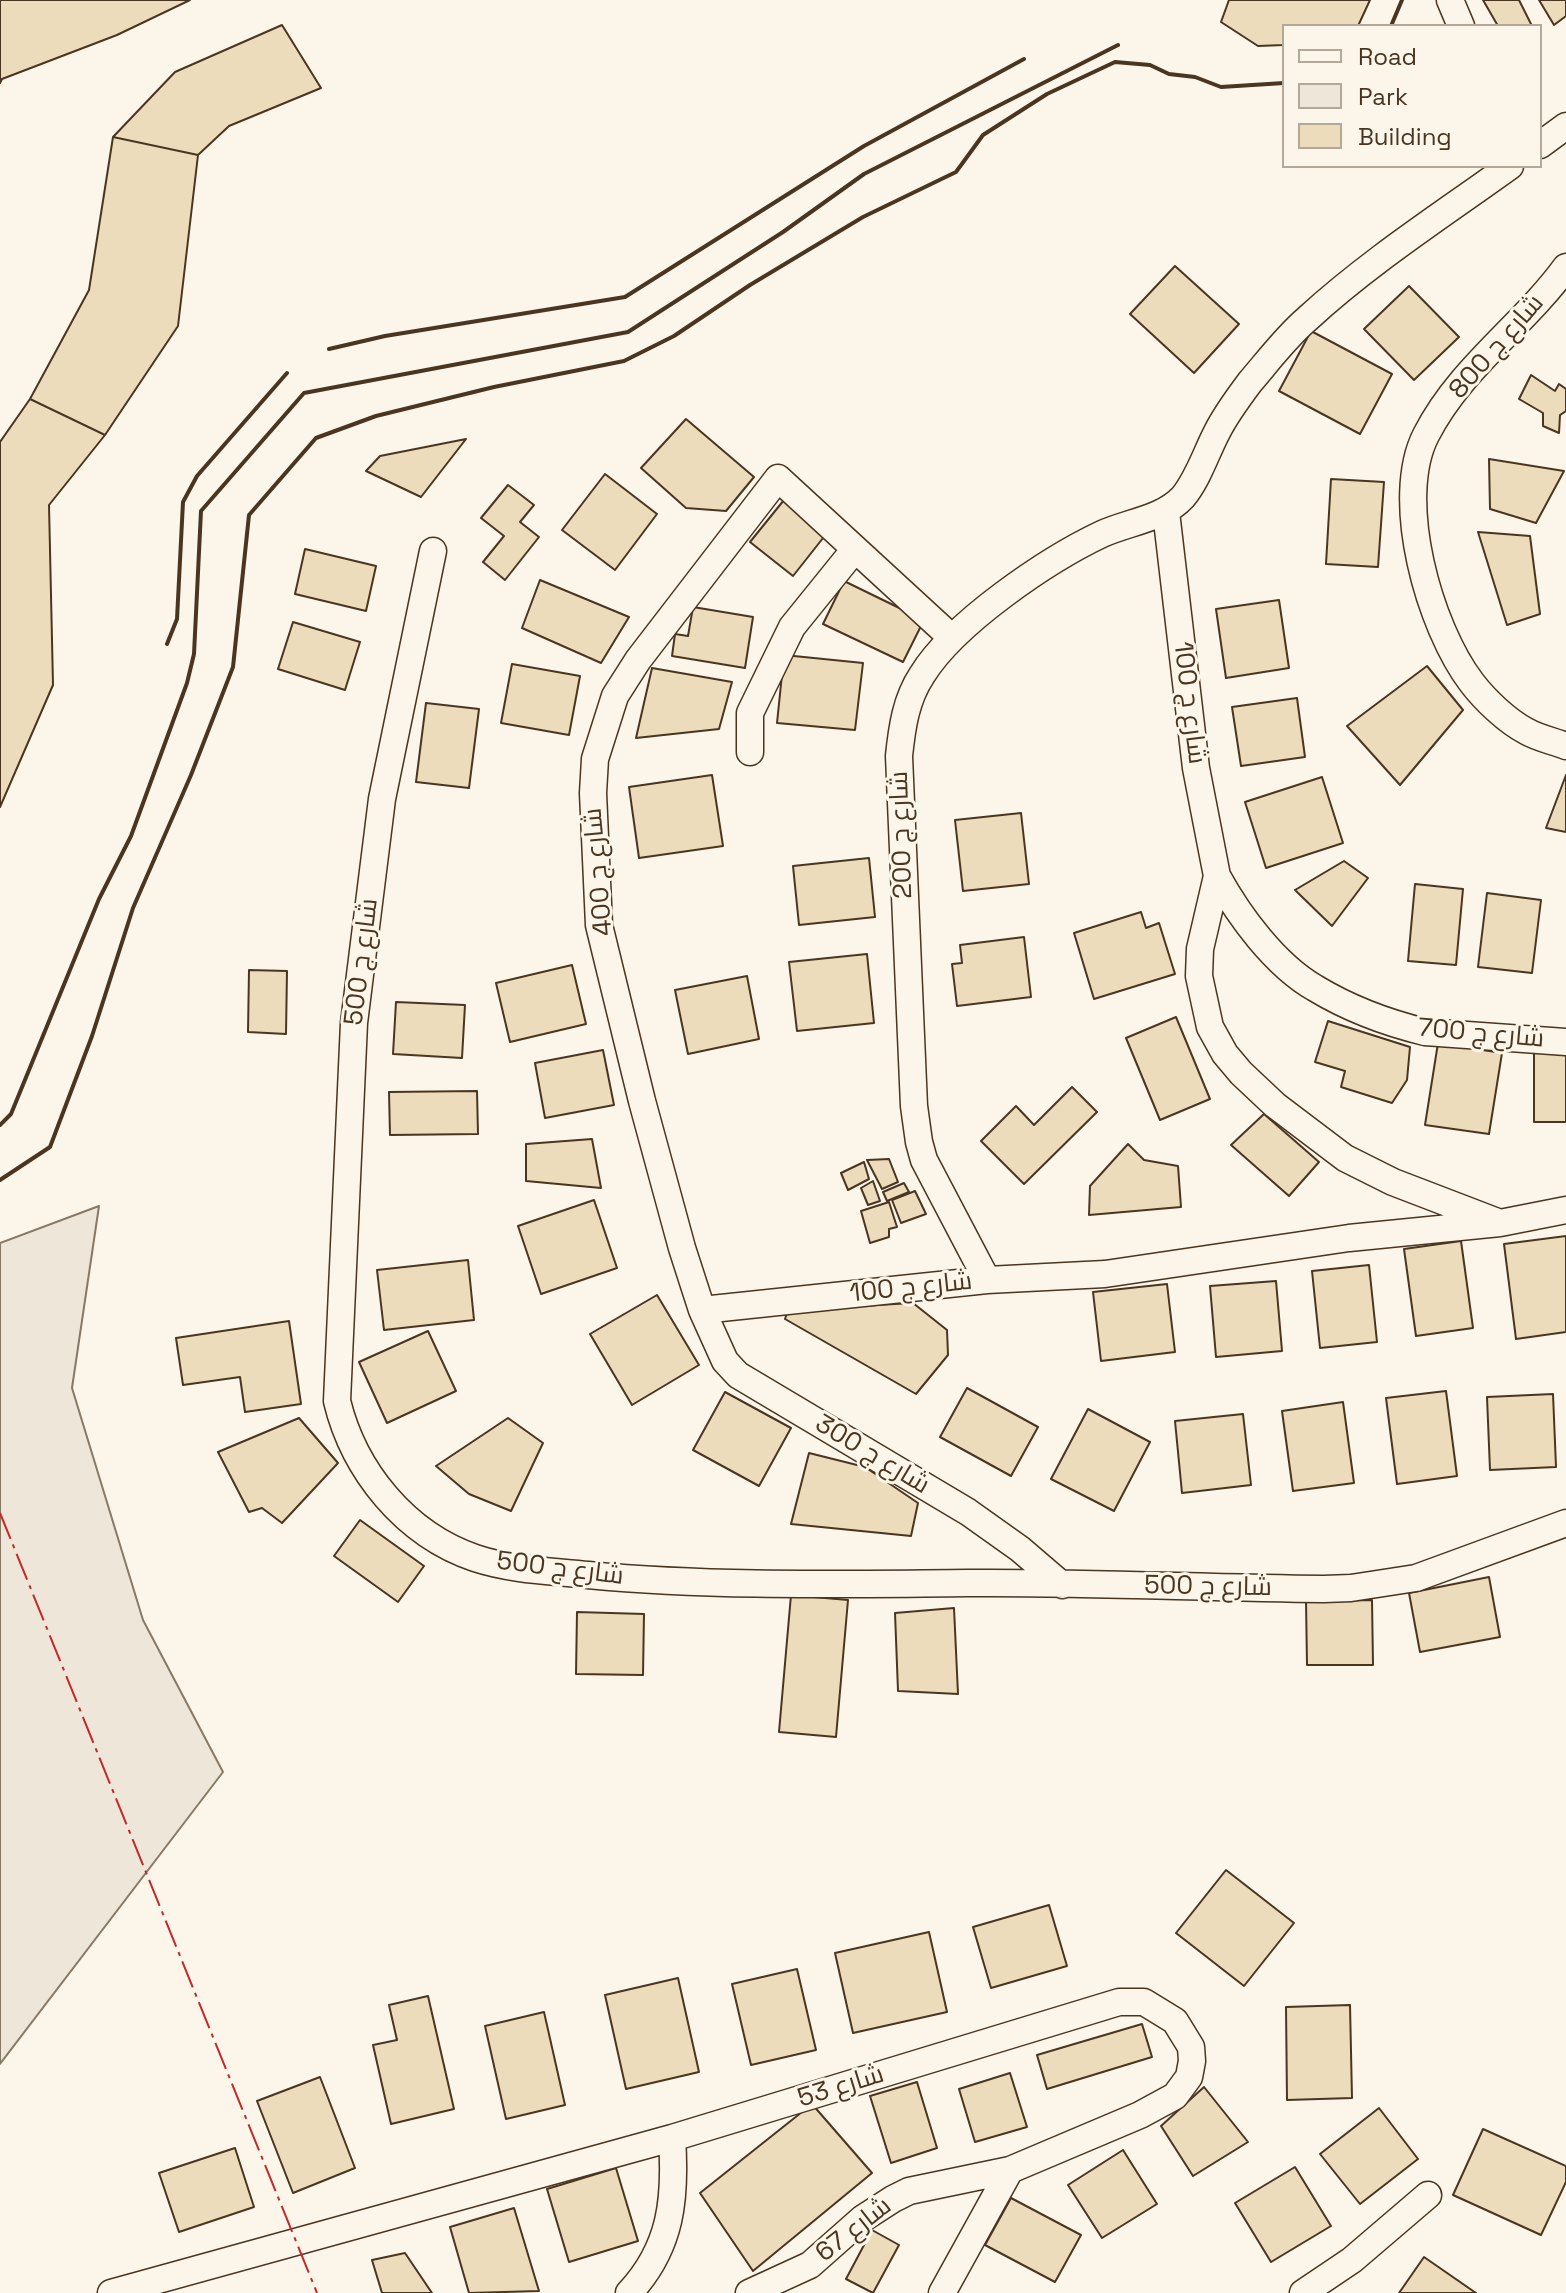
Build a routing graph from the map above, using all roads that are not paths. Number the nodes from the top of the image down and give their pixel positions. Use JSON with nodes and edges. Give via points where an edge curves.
{"nodes":[{"id":1,"x":1450,"y":0,"type":"edge"},
{"id":2,"x":1460,"y":24,"type":"edge"},
{"id":3,"x":1566,"y":126,"type":"edge"},
{"id":4,"x":1542,"y":144,"type":"edge"},
{"id":5,"x":1507,"y":168,"type":"edge"},
{"id":6,"x":1566,"y":267,"type":"edge"},
{"id":7,"x":1166,"y":512,"type":"junction"},
{"id":8,"x":855,"y":549,"type":"junction"},
{"id":9,"x":433,"y":551,"type":"dead end"},
{"id":10,"x":952,"y":638,"type":"junction"},
{"id":11,"x":1566,"y":746,"type":"edge"},
{"id":12,"x":750,"y":752,"type":"dead end"},
{"id":13,"x":1217,"y":876,"type":"junction"},
{"id":14,"x":1566,"y":1042,"type":"edge"},
{"id":15,"x":1566,"y":1210,"type":"edge"},
{"id":16,"x":1500,"y":1223,"type":"junction"},
{"id":17,"x":987,"y":1280,"type":"junction"},
{"id":18,"x":702,"y":1310,"type":"junction"},
{"id":19,"x":1566,"y":1523,"type":"edge"},
{"id":20,"x":1062,"y":1585,"type":"junction"},
{"id":21,"x":672,"y":2138,"type":"junction"},
{"id":22,"x":1010,"y":2170,"type":"junction"},
{"id":23,"x":1428,"y":2195,"type":"dead end"},
{"id":24,"x":111,"y":2293,"type":"edge"},
{"id":25,"x":629,"y":2293,"type":"edge"},
{"id":26,"x":749,"y":2293,"type":"edge"},
{"id":27,"x":942,"y":2293,"type":"edge"},
{"id":28,"x":1303,"y":2293,"type":"edge"}],
"edges":[{"from":1,"to":2,"type":"street"},
{"from":3,"to":4,"type":"street"},
{"from":5,"to":7,"type":"street","via":[[1305,320],[1228,411],[1192,483]]},
{"from":6,"to":11,"type":"street","name":"شارع ج 800","via":[[1464,378],[1426,435],[1412,496],[1435,614],[1472,683],[1526,731]]},
{"from":7,"to":10,"type":"street","name":"شارع ج 200","via":[[1136,520],[1068,553]]},
{"from":7,"to":13,"type":"street","name":"شارع ج 100","via":[[1196,768]]},
{"from":8,"to":10,"type":"street"},
{"from":8,"to":12,"type":"street","via":[[792,627],[750,713]]},
{"from":8,"to":18,"type":"street","name":"شارع ج 400","via":[[778,478],[638,660],[615,696],[595,759],[599,925]]},
{"from":9,"to":20,"type":"street","name":"شارع ج 500","via":[[382,799],[354,1023],[337,1401],[365,1470],[393,1504],[437,1539],[474,1558],[521,1568],[625,1578],[823,1585]]},
{"from":10,"to":17,"type":"street","name":"شارع ج 200","via":[[913,691],[900,744],[914,1106],[924,1160]]},
{"from":13,"to":14,"type":"street","name":"شارع ج 700","via":[[1234,906],[1287,965],[1340,1001],[1425,1032]]},
{"from":13,"to":16,"type":"street","name":"شارع ج 100","via":[[1199,976],[1210,1027],[1225,1054],[1275,1105],[1345,1158]]},
{"from":15,"to":16,"type":"street","name":"شارع ج 100"},
{"from":16,"to":17,"type":"street","name":"شارع ج 100","via":[[1349,1238],[1105,1274]]},
{"from":17,"to":18,"type":"street","name":"شارع ج 100"},
{"from":18,"to":20,"type":"street","name":"شارع ج 300","via":[[725,1361],[738,1375],[968,1512]]},
{"from":19,"to":20,"type":"street","name":"شارع ج 500","via":[[1444,1570],[1351,1588]]},
{"from":21,"to":22,"type":"street","name":"شارع 53","via":[[1119,2002],[1144,2002],[1175,2021],[1191,2047],[1192,2061],[1189,2077],[1175,2096]]},
{"from":21,"to":24,"type":"street","name":"شارع 53"},
{"from":21,"to":25,"type":"street","via":[[675,2176],[664,2242]]},
{"from":22,"to":26,"type":"street","name":"شارع 67","via":[[901,2195],[862,2219],[810,2265]]},
{"from":22,"to":27,"type":"street"},
{"from":23,"to":28,"type":"street","via":[[1352,2260]]}]}
